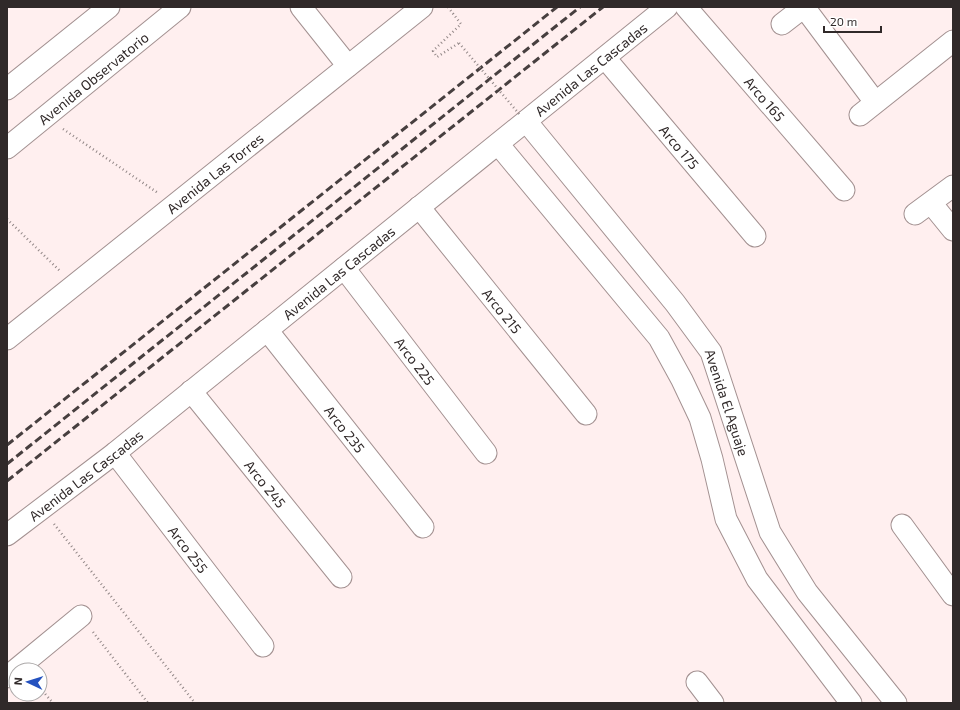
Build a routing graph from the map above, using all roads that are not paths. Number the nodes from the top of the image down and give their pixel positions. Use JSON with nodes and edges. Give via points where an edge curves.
{"nodes":[{"id":1,"x":109,"y":7,"type":"edge"},
{"id":2,"x":180,"y":7,"type":"edge"},
{"id":3,"x":301,"y":7,"type":"edge"},
{"id":4,"x":422,"y":7,"type":"edge"},
{"id":5,"x":668,"y":7,"type":"edge"},
{"id":6,"x":686,"y":7,"type":"edge"},
{"id":7,"x":804,"y":7,"type":"edge"},
{"id":8,"x":782,"y":24,"type":"dead end"},
{"id":9,"x":953,"y":41,"type":"edge"},
{"id":10,"x":605,"y":58,"type":"junction"},
{"id":11,"x":348,"y":66,"type":"junction"},
{"id":12,"x":7,"y":89,"type":"edge"},
{"id":13,"x":523,"y":118,"type":"junction"},
{"id":14,"x":498,"y":144,"type":"junction"},
{"id":15,"x":7,"y":148,"type":"edge"},
{"id":16,"x":953,"y":186,"type":"edge"},
{"id":17,"x":844,"y":190,"type":"dead end"},
{"id":18,"x":419,"y":207,"type":"junction"},
{"id":19,"x":953,"y":230,"type":"edge"},
{"id":20,"x":755,"y":236,"type":"dead end"},
{"id":21,"x":344,"y":268,"type":"junction"},
{"id":22,"x":267,"y":330,"type":"junction"},
{"id":23,"x":7,"y":339,"type":"edge"},
{"id":24,"x":191,"y":391,"type":"junction"},
{"id":25,"x":586,"y":414,"type":"dead end"},
{"id":26,"x":115,"y":453,"type":"junction"},
{"id":27,"x":486,"y":453,"type":"dead end"},
{"id":28,"x":902,"y":525,"type":"dead end"},
{"id":29,"x":423,"y":527,"type":"dead end"},
{"id":30,"x":7,"y":535,"type":"edge"},
{"id":31,"x":341,"y":577,"type":"dead end"},
{"id":32,"x":953,"y":595,"type":"edge"},
{"id":33,"x":81,"y":616,"type":"road end"},
{"id":34,"x":263,"y":646,"type":"dead end"},
{"id":35,"x":7,"y":677,"type":"edge"},
{"id":36,"x":697,"y":682,"type":"dead end"},
{"id":37,"x":713,"y":703,"type":"edge"},
{"id":38,"x":851,"y":703,"type":"edge"},
{"id":39,"x":896,"y":703,"type":"edge"}],
"edges":[{"from":1,"to":12,"type":"street"},
{"from":2,"to":15,"type":"street","name":"Avenida Observatorio"},
{"from":3,"to":11,"type":"street"},
{"from":4,"to":11,"type":"street","name":"Avenida Las Torres"},
{"from":5,"to":10,"type":"street","name":"Avenida Las Cascadas"},
{"from":6,"to":17,"type":"street","name":"Arco 165"},
{"from":7,"to":8,"type":"street"},
{"from":7,"to":9,"type":"street","via":[[867,109]]},
{"from":10,"to":13,"type":"street","name":"Avenida Las Cascadas"},
{"from":10,"to":20,"type":"street","name":"Arco 175"},
{"from":11,"to":23,"type":"street","name":"Avenida Las Torres"},
{"from":13,"to":14,"type":"street","name":"Avenida Las Cascadas"},
{"from":13,"to":39,"type":"street","name":"Avenida El Aguaje","via":[[675,303],[711,352],[770,532],[807,592]]},
{"from":14,"to":18,"type":"street","name":"Avenida Las Cascadas"},
{"from":14,"to":38,"type":"street","name":"Avenida El Aguaje","via":[[659,338],[700,418],[726,519],[757,579]]},
{"from":16,"to":19,"type":"street","via":[[923,208]]},
{"from":18,"to":21,"type":"street","name":"Avenida Las Cascadas"},
{"from":18,"to":25,"type":"street","name":"Arco 215"},
{"from":21,"to":22,"type":"street","name":"Avenida Las Cascadas"},
{"from":21,"to":27,"type":"street","name":"Arco 225"},
{"from":22,"to":24,"type":"street","name":"Avenida Las Cascadas"},
{"from":22,"to":29,"type":"street","name":"Arco 235"},
{"from":24,"to":26,"type":"street","name":"Avenida Las Cascadas"},
{"from":24,"to":31,"type":"street","name":"Arco 245"},
{"from":26,"to":30,"type":"street","name":"Avenida Las Cascadas"},
{"from":26,"to":34,"type":"street","name":"Arco 255"},
{"from":28,"to":32,"type":"street"},
{"from":33,"to":35,"type":"street"},
{"from":36,"to":37,"type":"street"}]}
